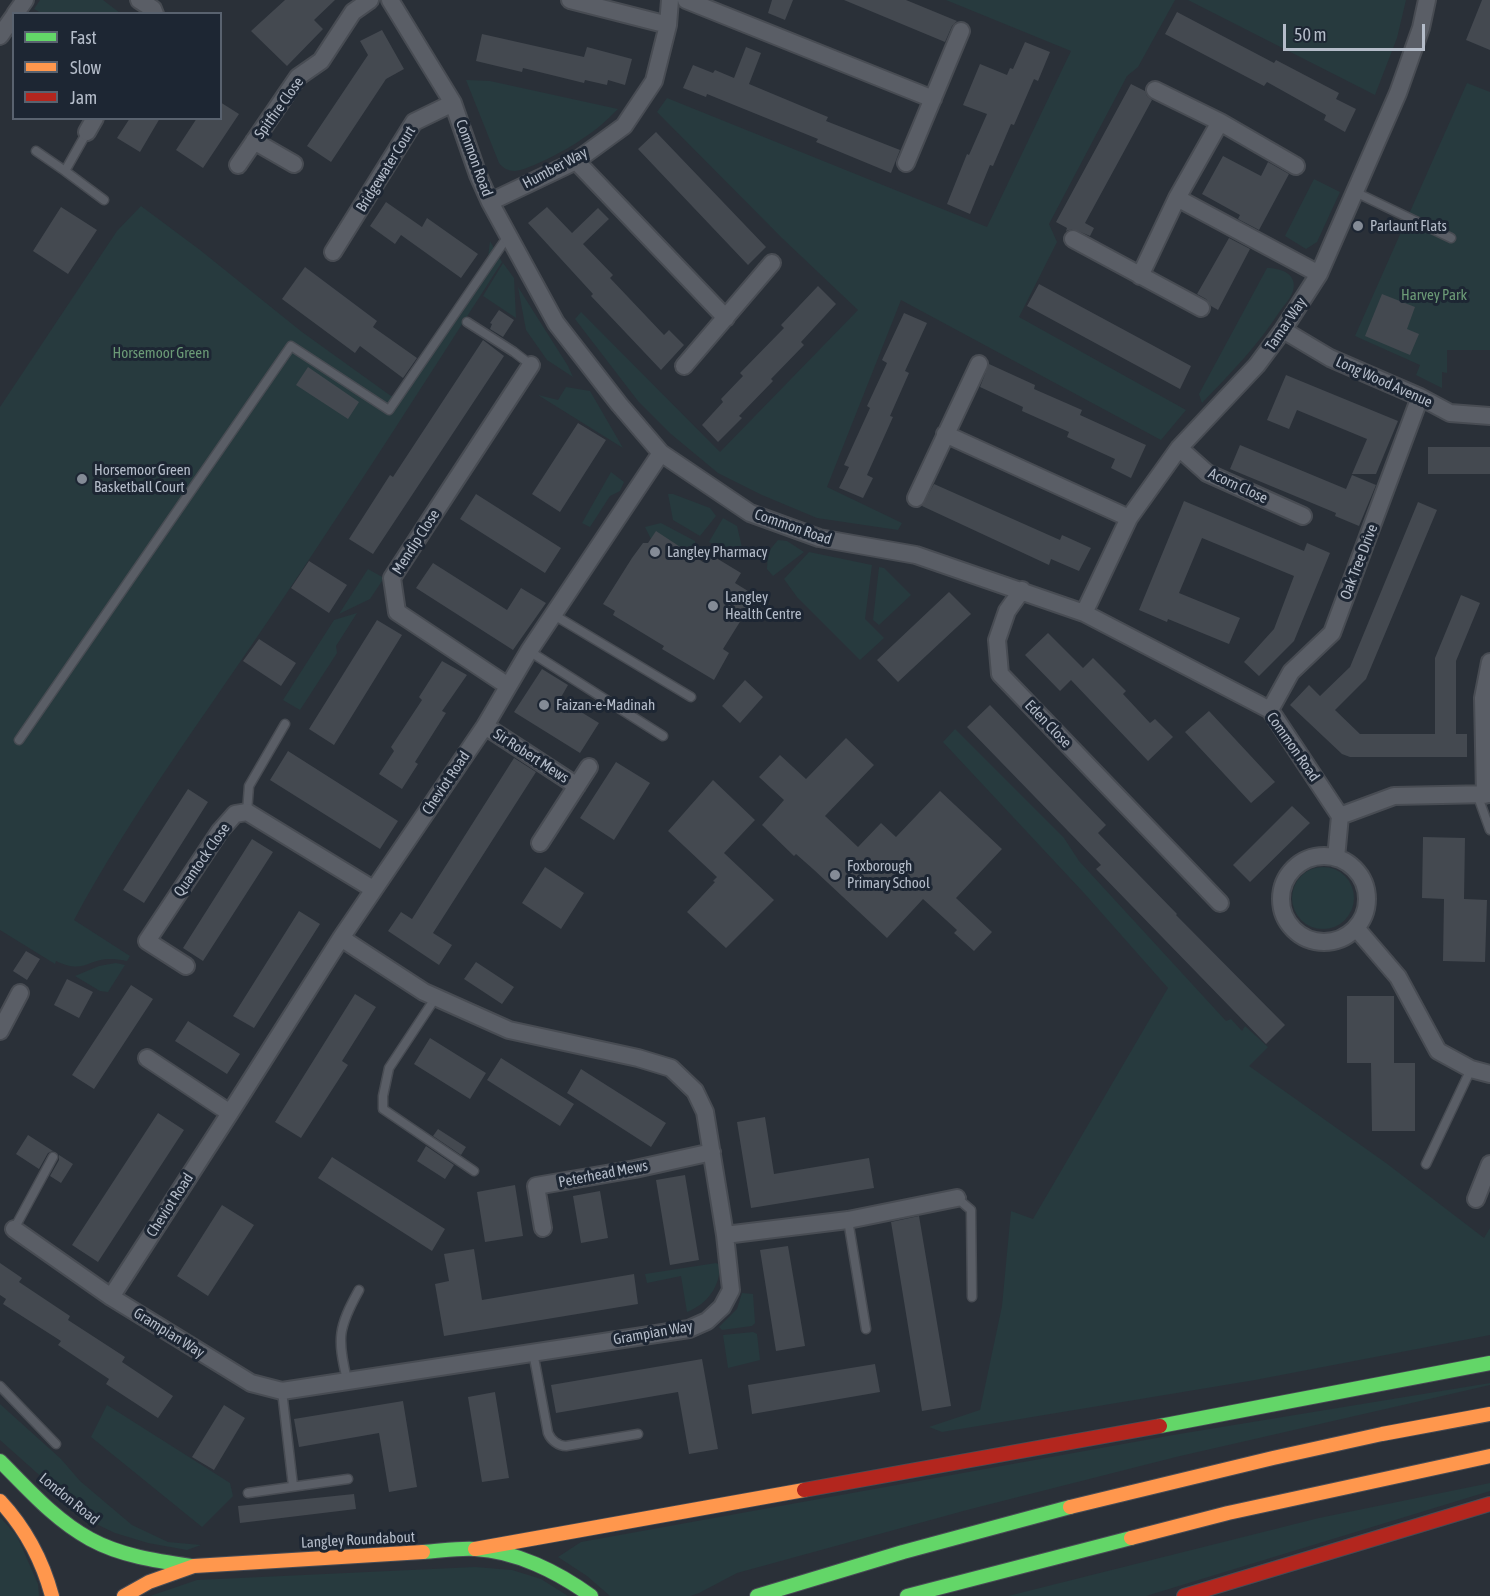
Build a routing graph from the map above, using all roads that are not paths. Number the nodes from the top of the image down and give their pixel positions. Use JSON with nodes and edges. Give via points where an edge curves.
{"nodes":[{"id":1,"x":139,"y":0,"type":"edge"},
{"id":2,"x":370,"y":0,"type":"edge"},
{"id":3,"x":390,"y":0,"type":"edge"},
{"id":4,"x":570,"y":0,"type":"edge"},
{"id":5,"x":670,"y":0,"type":"edge"},
{"id":6,"x":686,"y":0,"type":"edge"},
{"id":7,"x":1426,"y":0,"type":"edge"},
{"id":8,"x":154,"y":12,"type":"edge"},
{"id":9,"x":12,"y":20,"type":"edge"},
{"id":10,"x":668,"y":25,"type":"junction"},
{"id":11,"x":961,"y":31,"type":"dead end"},
{"id":12,"x":0,"y":36,"type":"edge"},
{"id":13,"x":1155,"y":90,"type":"dead end"},
{"id":14,"x":933,"y":99,"type":"junction"},
{"id":15,"x":453,"y":103,"type":"junction"},
{"id":16,"x":1220,"y":122,"type":"junction"},
{"id":17,"x":91,"y":125,"type":"edge"},
{"id":18,"x":254,"y":141,"type":"junction"},
{"id":19,"x":36,"y":151,"type":"dead end"},
{"id":20,"x":576,"y":161,"type":"junction"},
{"id":21,"x":906,"y":163,"type":"dead end"},
{"id":22,"x":294,"y":164,"type":"dead end"},
{"id":23,"x":238,"y":165,"type":"dead end"},
{"id":24,"x":1296,"y":166,"type":"dead end"},
{"id":25,"x":65,"y":171,"type":"junction"},
{"id":26,"x":1355,"y":192,"type":"junction"},
{"id":27,"x":1177,"y":198,"type":"junction"},
{"id":28,"x":104,"y":200,"type":"dead end"},
{"id":29,"x":490,"y":202,"type":"junction"},
{"id":30,"x":508,"y":236,"type":"junction"},
{"id":31,"x":1451,"y":238,"type":"dead end"},
{"id":32,"x":1073,"y":239,"type":"dead end"},
{"id":33,"x":333,"y":252,"type":"dead end"},
{"id":34,"x":772,"y":263,"type":"dead end"},
{"id":35,"x":1319,"y":274,"type":"junction"},
{"id":36,"x":1140,"y":276,"type":"junction"},
{"id":37,"x":1201,"y":308,"type":"dead end"},
{"id":38,"x":726,"y":318,"type":"junction"},
{"id":39,"x":467,"y":322,"type":"dead end"},
{"id":40,"x":1283,"y":330,"type":"junction"},
{"id":41,"x":531,"y":364,"type":"joint"},
{"id":42,"x":979,"y":364,"type":"dead end"},
{"id":43,"x":684,"y":366,"type":"dead end"},
{"id":44,"x":1420,"y":396,"type":"junction"},
{"id":45,"x":1490,"y":416,"type":"edge"},
{"id":46,"x":945,"y":434,"type":"junction"},
{"id":47,"x":1179,"y":448,"type":"junction"},
{"id":48,"x":662,"y":453,"type":"junction"},
{"id":49,"x":916,"y":498,"type":"dead end"},
{"id":50,"x":1303,"y":516,"type":"dead end"},
{"id":51,"x":1129,"y":518,"type":"junction"},
{"id":52,"x":1022,"y":591,"type":"junction"},
{"id":53,"x":1084,"y":613,"type":"junction"},
{"id":54,"x":554,"y":615,"type":"junction"},
{"id":55,"x":529,"y":651,"type":"junction"},
{"id":56,"x":1490,"y":662,"type":"edge"},
{"id":57,"x":508,"y":686,"type":"junction"},
{"id":58,"x":691,"y":697,"type":"dead end"},
{"id":59,"x":1270,"y":710,"type":"junction"},
{"id":60,"x":285,"y":724,"type":"dead end"},
{"id":61,"x":485,"y":726,"type":"junction"},
{"id":62,"x":663,"y":736,"type":"dead end"},
{"id":63,"x":19,"y":740,"type":"dead end"},
{"id":64,"x":589,"y":767,"type":"dead end"},
{"id":65,"x":577,"y":786,"type":"junction"},
{"id":66,"x":1484,"y":794,"type":"edge"},
{"id":67,"x":247,"y":812,"type":"junction"},
{"id":68,"x":1340,"y":816,"type":"junction"},
{"id":69,"x":1490,"y":830,"type":"edge"},
{"id":70,"x":540,"y":843,"type":"dead end"},
{"id":71,"x":1336,"y":858,"type":"junction"},
{"id":72,"x":374,"y":889,"type":"junction"},
{"id":73,"x":1220,"y":903,"type":"dead end"},
{"id":74,"x":1356,"y":928,"type":"junction"},
{"id":75,"x":341,"y":939,"type":"junction"},
{"id":76,"x":186,"y":966,"type":"dead end"},
{"id":77,"x":20,"y":993,"type":"dead end"},
{"id":78,"x":436,"y":998,"type":"junction"},
{"id":79,"x":0,"y":1031,"type":"edge"},
{"id":80,"x":147,"y":1058,"type":"dead end"},
{"id":81,"x":1471,"y":1069,"type":"junction"},
{"id":82,"x":1490,"y":1074,"type":"edge"},
{"id":83,"x":230,"y":1113,"type":"junction"},
{"id":84,"x":712,"y":1152,"type":"junction"},
{"id":85,"x":52,"y":1158,"type":"dead end"},
{"id":86,"x":1426,"y":1164,"type":"dead end"},
{"id":87,"x":1490,"y":1164,"type":"edge"},
{"id":88,"x":474,"y":1171,"type":"dead end"},
{"id":89,"x":957,"y":1198,"type":"joint"},
{"id":90,"x":1476,"y":1199,"type":"dead end"},
{"id":91,"x":848,"y":1220,"type":"junction"},
{"id":92,"x":543,"y":1228,"type":"dead end"},
{"id":93,"x":14,"y":1229,"type":"joint"},
{"id":94,"x":725,"y":1234,"type":"junction"},
{"id":95,"x":359,"y":1290,"type":"dead end"},
{"id":96,"x":111,"y":1297,"type":"junction"},
{"id":97,"x":972,"y":1297,"type":"dead end"},
{"id":98,"x":866,"y":1329,"type":"dead end"},
{"id":99,"x":533,"y":1352,"type":"junction"},
{"id":100,"x":1490,"y":1364,"type":"edge"},
{"id":101,"x":346,"y":1380,"type":"junction"},
{"id":102,"x":0,"y":1386,"type":"edge"},
{"id":103,"x":282,"y":1391,"type":"junction"},
{"id":104,"x":1490,"y":1414,"type":"edge"},
{"id":105,"x":638,"y":1434,"type":"dead end"},
{"id":106,"x":56,"y":1444,"type":"dead end"},
{"id":107,"x":1490,"y":1456,"type":"edge"},
{"id":108,"x":0,"y":1461,"type":"edge"},
{"id":109,"x":348,"y":1479,"type":"dead end"},
{"id":110,"x":293,"y":1486,"type":"junction"},
{"id":111,"x":248,"y":1493,"type":"dead end"},
{"id":112,"x":0,"y":1501,"type":"edge"},
{"id":113,"x":1490,"y":1504,"type":"edge"},
{"id":114,"x":475,"y":1549,"type":"junction"},
{"id":115,"x":194,"y":1566,"type":"junction"},
{"id":116,"x":52,"y":1596,"type":"edge"},
{"id":117,"x":124,"y":1596,"type":"edge"},
{"id":118,"x":591,"y":1596,"type":"edge"},
{"id":119,"x":757,"y":1596,"type":"edge"},
{"id":120,"x":907,"y":1596,"type":"edge"},
{"id":121,"x":1184,"y":1596,"type":"edge"}],
"edges":[{"from":1,"to":8,"type":"street"},
{"from":2,"to":18,"type":"street","name":"Spitfire Close","via":[[353,12],[321,61],[298,77]]},
{"from":3,"to":15,"type":"street","name":"Common Road"},
{"from":4,"to":10,"type":"street"},
{"from":5,"to":10,"type":"street","name":"Humber Way"},
{"from":6,"to":14,"type":"street"},
{"from":7,"to":26,"type":"street","name":"Tamar Way","via":[[1421,28],[1398,93]]},
{"from":9,"to":12,"type":"street"},
{"from":10,"to":20,"type":"street","name":"Humber Way","via":[[654,81],[624,126]]},
{"from":11,"to":14,"type":"street"},
{"from":13,"to":16,"type":"street"},
{"from":14,"to":21,"type":"street"},
{"from":15,"to":29,"type":"street","name":"Common Road"},
{"from":15,"to":33,"type":"street","name":"Bridgewater Court","via":[[414,122]]},
{"from":16,"to":24,"type":"street"},
{"from":16,"to":27,"type":"street"},
{"from":17,"to":25,"type":"lane"},
{"from":18,"to":22,"type":"street"},
{"from":18,"to":23,"type":"street","name":"Spitfire Close"},
{"from":19,"to":25,"type":"lane"},
{"from":20,"to":29,"type":"street","name":"Humber Way"},
{"from":20,"to":38,"type":"street"},
{"from":25,"to":28,"type":"lane"},
{"from":26,"to":31,"type":"lane"},
{"from":26,"to":35,"type":"street","name":"Tamar Way"},
{"from":27,"to":35,"type":"street"},
{"from":27,"to":36,"type":"street"},
{"from":29,"to":30,"type":"street","name":"Common Road"},
{"from":30,"to":48,"type":"street","name":"Common Road","via":[[556,323]]},
{"from":30,"to":63,"type":"lane","via":[[389,410],[291,346]]},
{"from":32,"to":36,"type":"street"},
{"from":34,"to":38,"type":"street"},
{"from":35,"to":40,"type":"street","name":"Tamar Way"},
{"from":36,"to":37,"type":"street"},
{"from":38,"to":43,"type":"street"},
{"from":39,"to":41,"type":"lane"},
{"from":40,"to":44,"type":"street","name":"Long Wood Avenue","via":[[1330,358]]},
{"from":40,"to":47,"type":"street","name":"Tamar Way","via":[[1257,365]]},
{"from":41,"to":57,"type":"street","name":"Mendip Close","via":[[392,578],[397,612]]},
{"from":42,"to":46,"type":"street"},
{"from":44,"to":45,"type":"street","name":"Long Wood Avenue","via":[[1450,413]]},
{"from":44,"to":59,"type":"street","name":"Oak Tree Drive","via":[[1332,633],[1291,672]]},
{"from":46,"to":49,"type":"street"},
{"from":46,"to":51,"type":"street"},
{"from":47,"to":50,"type":"street","name":"Acorn Close","via":[[1207,473]]},
{"from":47,"to":51,"type":"street","name":"Tamar Way"},
{"from":48,"to":52,"type":"street","name":"Common Road","via":[[750,513],[819,538],[916,555]]},
{"from":48,"to":54,"type":"street","name":"Cheviot Road"},
{"from":51,"to":53,"type":"street","name":"Tamar Way"},
{"from":52,"to":53,"type":"street","name":"Common Road"},
{"from":52,"to":73,"type":"street","name":"Eden Close","via":[[1007,611],[997,640],[1000,674]]},
{"from":53,"to":59,"type":"street","name":"Common Road"},
{"from":54,"to":55,"type":"street","name":"Cheviot Road"},
{"from":54,"to":58,"type":"lane"},
{"from":55,"to":57,"type":"street","name":"Cheviot Road"},
{"from":55,"to":62,"type":"lane"},
{"from":56,"to":66,"type":"street","via":[[1482,698]]},
{"from":57,"to":61,"type":"street","name":"Cheviot Road"},
{"from":59,"to":68,"type":"street","name":"Common Road"},
{"from":60,"to":67,"type":"lane","via":[[249,786]]},
{"from":61,"to":65,"type":"street","name":"Sir Robert Mews"},
{"from":61,"to":72,"type":"street","name":"Cheviot Road"},
{"from":64,"to":65,"type":"street","name":"Sir Robert Mews"},
{"from":65,"to":70,"type":"street","name":"Sir Robert Mews"},
{"from":66,"to":68,"type":"street","via":[[1394,796]]},
{"from":66,"to":69,"type":"lane"},
{"from":67,"to":72,"type":"street"},
{"from":67,"to":76,"type":"street","name":"Quantock Close","via":[[235,814],[220,831],[147,941]]},
{"from":68,"to":71,"type":"street"},
{"from":71,"to":74,"type":"street","via":[[1349,864],[1365,887],[1364,916]]},
{"from":71,"to":74,"type":"street","via":[[1308,859],[1295,867],[1281,891],[1281,905],[1293,930],[1318,942],[1345,937]]},
{"from":72,"to":75,"type":"street","name":"Cheviot Road"},
{"from":74,"to":81,"type":"street","via":[[1398,977],[1438,1051]]},
{"from":75,"to":78,"type":"street","name":"Grampian Way"},
{"from":75,"to":83,"type":"street","name":"Cheviot Road"},
{"from":77,"to":79,"type":"street"},
{"from":78,"to":84,"type":"street","name":"Grampian Way","via":[[509,1030],[671,1068],[695,1091],[705,1113]]},
{"from":78,"to":88,"type":"lane","via":[[389,1068],[382,1109]]},
{"from":80,"to":83,"type":"street"},
{"from":81,"to":82,"type":"street"},
{"from":81,"to":86,"type":"lane"},
{"from":83,"to":96,"type":"street","name":"Cheviot Road"},
{"from":84,"to":92,"type":"street","name":"Peterhead Mews","via":[[536,1186]]},
{"from":84,"to":94,"type":"street","name":"Grampian Way"},
{"from":85,"to":93,"type":"lane"},
{"from":87,"to":90,"type":"street"},
{"from":89,"to":91,"type":"street"},
{"from":89,"to":97,"type":"lane","via":[[972,1210]]},
{"from":91,"to":94,"type":"street"},
{"from":91,"to":98,"type":"lane"},
{"from":93,"to":96,"type":"street","name":"Grampian Way"},
{"from":94,"to":99,"type":"street","name":"Grampian Way","via":[[731,1290],[722,1307],[707,1321],[689,1329]]},
{"from":95,"to":101,"type":"lane","via":[[340,1332]]},
{"from":96,"to":103,"type":"street","name":"Grampian Way","via":[[251,1383]]},
{"from":99,"to":101,"type":"street","name":"Grampian Way"},
{"from":99,"to":105,"type":"lane","via":[[548,1433],[555,1442],[566,1446]]},
{"from":100,"to":114,"type":"main road"},
{"from":101,"to":103,"type":"street","name":"Grampian Way"},
{"from":102,"to":106,"type":"lane"},
{"from":103,"to":110,"type":"lane"},
{"from":104,"to":119,"type":"main road","via":[[1092,1501]]},
{"from":107,"to":120,"type":"main road","via":[[1228,1513]]},
{"from":108,"to":115,"type":"main road","name":"London Road","via":[[53,1512],[103,1545],[158,1561]]},
{"from":109,"to":110,"type":"lane"},
{"from":110,"to":111,"type":"lane"},
{"from":112,"to":116,"type":"main road","via":[[38,1553]]},
{"from":113,"to":121,"type":"main road"},
{"from":114,"to":115,"type":"main road","name":"Langley Roundabout"},
{"from":114,"to":118,"type":"main road","name":"Langley Roundabout","via":[[503,1553],[545,1568]]},
{"from":115,"to":117,"type":"main road","name":"Langley Roundabout","via":[[158,1577]]}]}
